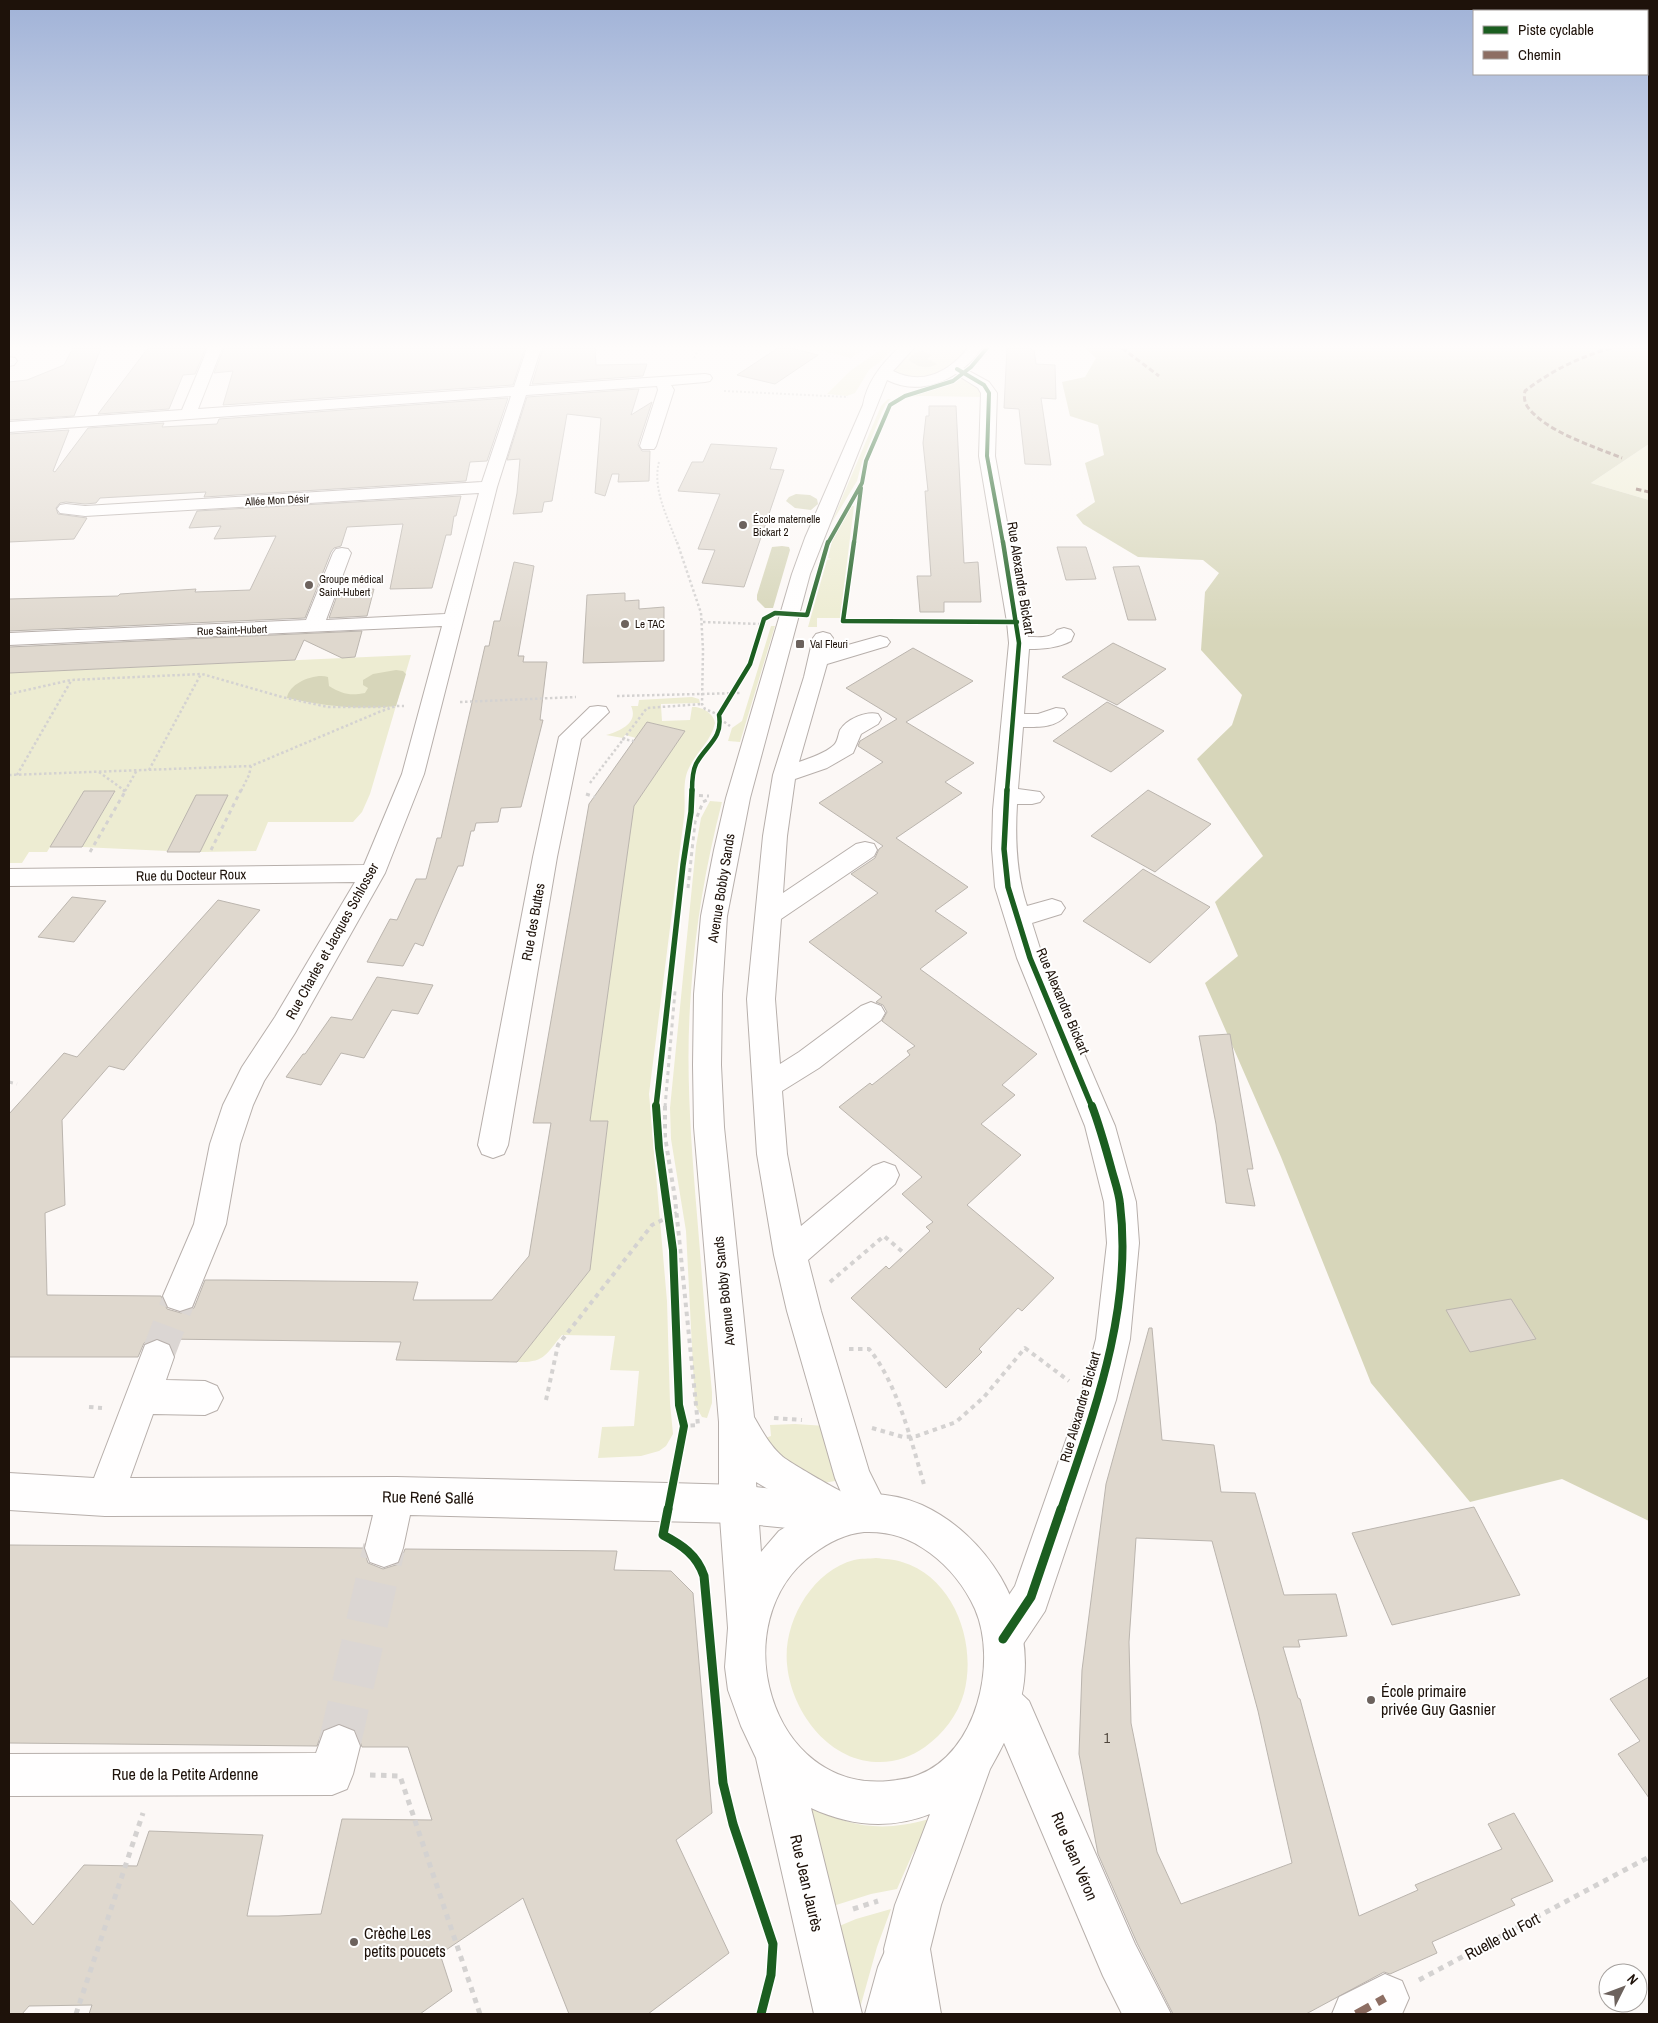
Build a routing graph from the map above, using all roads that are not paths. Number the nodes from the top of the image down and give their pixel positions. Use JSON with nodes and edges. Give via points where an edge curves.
{"nodes":[{"id":1,"x":503,"y":442,"type":"edge"},
{"id":2,"x":649,"y":442,"type":"edge"},
{"id":3,"x":846,"y":442,"type":"edge"},
{"id":4,"x":987,"y":442,"type":"edge"},
{"id":5,"x":648,"y":446,"type":"dead end"},
{"id":6,"x":489,"y":487,"type":"junction"},
{"id":7,"x":66,"y":509,"type":"dead end"},
{"id":8,"x":342,"y":553,"type":"dead end"},
{"id":9,"x":454,"y":620,"type":"junction"},
{"id":10,"x":314,"y":626,"type":"junction"},
{"id":11,"x":1064,"y":634,"type":"dead end"},
{"id":12,"x":9,"y":639,"type":"edge"},
{"id":13,"x":880,"y":642,"type":"dead end"},
{"id":14,"x":1019,"y":642,"type":"junction"},
{"id":15,"x":596,"y":702,"type":"road end"},
{"id":16,"x":1056,"y":714,"type":"dead end"},
{"id":17,"x":870,"y":719,"type":"dead end"},
{"id":18,"x":1012,"y":720,"type":"junction"},
{"id":19,"x":784,"y":775,"type":"junction"},
{"id":20,"x":865,"y":850,"type":"dead end"},
{"id":21,"x":373,"y":874,"type":"junction"},
{"id":22,"x":193,"y":875,"type":"junction"},
{"id":23,"x":9,"y":877,"type":"edge"},
{"id":24,"x":174,"y":895,"type":"dead end"},
{"id":25,"x":1052,"y":908,"type":"dead end"},
{"id":26,"x":767,"y":916,"type":"junction"},
{"id":27,"x":1017,"y":916,"type":"junction"},
{"id":28,"x":871,"y":1013,"type":"dead end"},
{"id":29,"x":767,"y":1086,"type":"junction"},
{"id":30,"x":493,"y":1145,"type":"dead end"},
{"id":31,"x":884,"y":1175,"type":"dead end"},
{"id":32,"x":790,"y":1255,"type":"junction"},
{"id":33,"x":180,"y":1296,"type":"tunnel mouth"},
{"id":34,"x":157,"y":1357,"type":"tunnel mouth"},
{"id":35,"x":142,"y":1397,"type":"junction"},
{"id":36,"x":205,"y":1398,"type":"dead end"},
{"id":37,"x":753,"y":1421,"type":"junction"},
{"id":38,"x":9,"y":1492,"type":"edge"},
{"id":39,"x":396,"y":1496,"type":"junction"},
{"id":40,"x":105,"y":1497,"type":"junction"},
{"id":41,"x":738,"y":1504,"type":"junction"},
{"id":42,"x":859,"y":1514,"type":"junction"},
{"id":43,"x":384,"y":1548,"type":"tunnel mouth"},
{"id":44,"x":747,"y":1626,"type":"junction"},
{"id":45,"x":1003,"y":1639,"type":"junction"},
{"id":46,"x":999,"y":1702,"type":"junction"},
{"id":47,"x":776,"y":1752,"type":"junction"},
{"id":48,"x":335,"y":1760,"type":"road end"},
{"id":49,"x":971,"y":1761,"type":"junction"},
{"id":50,"x":9,"y":1774,"type":"edge"},
{"id":51,"x":907,"y":1949,"type":"junction"},
{"id":52,"x":831,"y":2004,"type":"edge"},
{"id":53,"x":889,"y":2014,"type":"edge"},
{"id":54,"x":917,"y":2014,"type":"edge"},
{"id":55,"x":1147,"y":2014,"type":"edge"}],
"edges":[{"from":1,"to":6,"type":"street","name":"Rue Charles et Jacques Schlosser"},
{"from":2,"to":5,"type":"street"},
{"from":3,"to":37,"type":"street","name":"Avenue Bobby Sands","via":[[802,574],[738,798],[714,916],[710,958],[706,1065],[718,1236]]},
{"from":4,"to":14,"type":"street","name":"Rue Alexandre Bickart","via":[[987,456]]},
{"from":6,"to":7,"type":"street","name":"Allée Mon Désir","via":[[85,511]]},
{"from":6,"to":9,"type":"street","name":"Rue Charles et Jacques Schlosser"},
{"from":8,"to":10,"type":"street"},
{"from":9,"to":10,"type":"street","name":"Rue Saint-Hubert"},
{"from":9,"to":21,"type":"street","name":"Rue Charles et Jacques Schlosser","via":[[413,774]]},
{"from":10,"to":12,"type":"street","name":"Rue Saint-Hubert"},
{"from":11,"to":14,"type":"street","via":[[1056,641]]},
{"from":13,"to":19,"type":"street","via":[[821,649]]},
{"from":14,"to":18,"type":"street","name":"Rue Alexandre Bickart"},
{"from":15,"to":30,"type":"street","name":"Rue des Buttes","via":[[570,737],[544,857]]},
{"from":16,"to":18,"type":"street","via":[[1041,721]]},
{"from":17,"to":19,"type":"street","via":[[851,731],[845,748],[819,763]]},
{"from":18,"to":27,"type":"street","name":"Rue Alexandre Bickart","via":[[1019,797],[1004,849],[1008,887]]},
{"from":19,"to":26,"type":"street"},
{"from":20,"to":26,"type":"street"},
{"from":21,"to":22,"type":"street","name":"Rue du Docteur Roux"},
{"from":21,"to":33,"type":"street","name":"Rue Charles et Jacques Schlosser","via":[[252,1075],[238,1105],[225,1144],[212,1218]]},
{"from":22,"to":23,"type":"street","name":"Rue du Docteur Roux"},
{"from":22,"to":24,"type":"street"},
{"from":25,"to":27,"type":"street"},
{"from":26,"to":29,"type":"street","via":[[761,999]]},
{"from":27,"to":45,"type":"street","name":"Rue Alexandre Bickart","via":[[1030,958],[1057,994],[1100,1126],[1120,1202],[1123,1243],[1113,1340],[1098,1400],[1031,1597]]},
{"from":28,"to":29,"type":"street","via":[[809,1060]]},
{"from":29,"to":32,"type":"street","via":[[772,1154]]},
{"from":31,"to":32,"type":"street"},
{"from":32,"to":42,"type":"street","via":[[853,1478]]},
{"from":34,"to":35,"type":"street"},
{"from":35,"to":36,"type":"street"},
{"from":35,"to":40,"type":"street"},
{"from":37,"to":41,"type":"street","name":"Avenue Bobby Sands"},
{"from":37,"to":42,"type":"street","name":"Avenue Bobby Sands","via":[[755,1453],[770,1470],[782,1479]]},
{"from":38,"to":40,"type":"street","name":"Rue René Sallé"},
{"from":39,"to":40,"type":"street","name":"Rue René Sallé"},
{"from":39,"to":41,"type":"street","name":"Rue René Sallé"},
{"from":39,"to":43,"type":"street"},
{"from":41,"to":42,"type":"street","name":"Rue René Sallé"},
{"from":41,"to":44,"type":"street","name":"Avenue Bobby Sands"},
{"from":42,"to":44,"type":"street","via":[[813,1529],[783,1553],[760,1586]]},
{"from":42,"to":45,"type":"street","name":"Rue René Sallé","via":[[907,1519],[941,1536],[970,1562],[991,1598]]},
{"from":44,"to":47,"type":"street","via":[[745,1669],[755,1712]]},
{"from":45,"to":46,"type":"street","name":"Rue René Sallé","via":[[1004,1676]]},
{"from":46,"to":49,"type":"street","name":"Rue René Sallé","via":[[981,1747]]},
{"from":46,"to":55,"type":"street","name":"Rue Jean Véron","via":[[1014,1716],[1119,1960]]},
{"from":47,"to":49,"type":"street","via":[[806,1781],[843,1800],[882,1805],[921,1798],[945,1785]]},
{"from":47,"to":52,"type":"street","name":"Rue Jean Jaurès","via":[[817,1924]]},
{"from":48,"to":50,"type":"street","name":"Rue de la Petite Ardenne","via":[[156,1774]]},
{"from":49,"to":51,"type":"street","via":[[918,1905]]},
{"from":51,"to":53,"type":"street"},
{"from":51,"to":54,"type":"street"}]}
